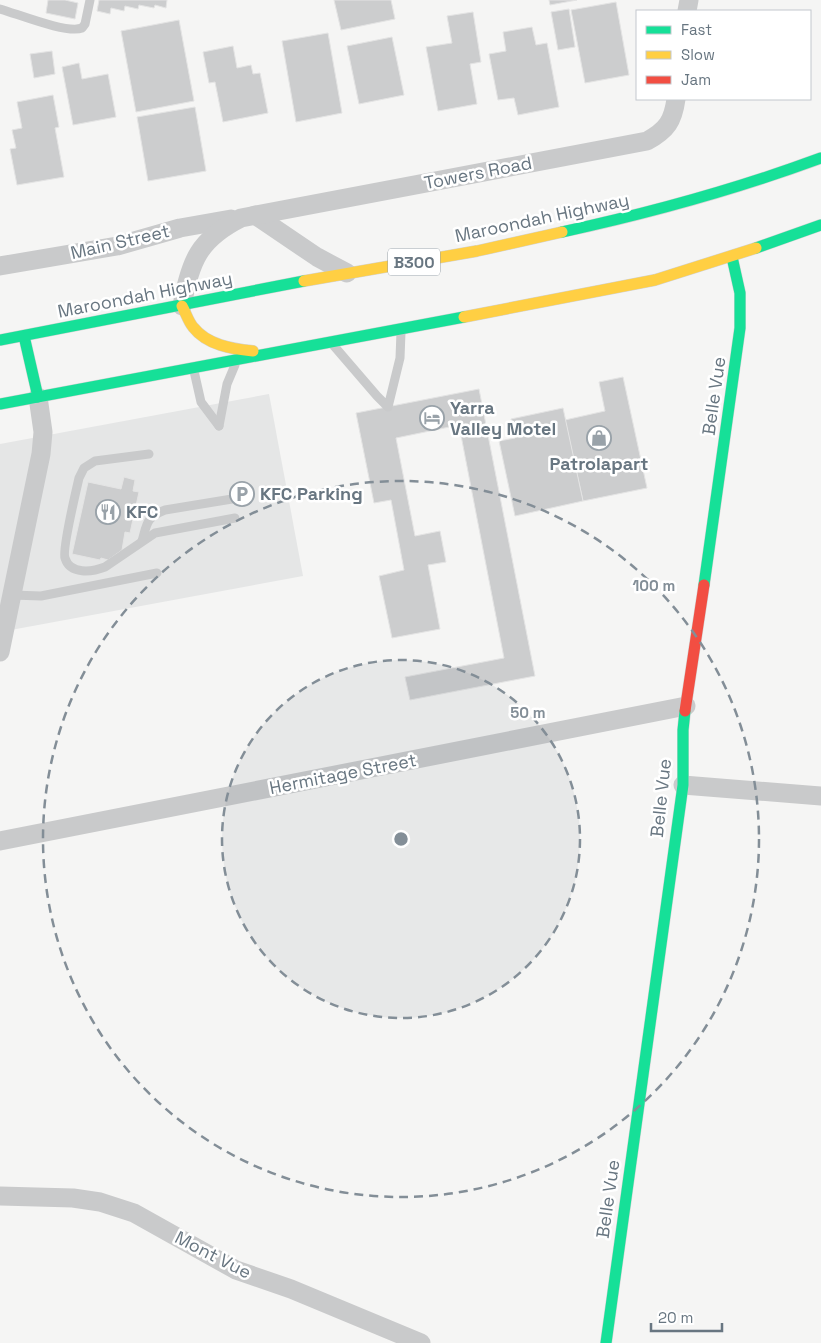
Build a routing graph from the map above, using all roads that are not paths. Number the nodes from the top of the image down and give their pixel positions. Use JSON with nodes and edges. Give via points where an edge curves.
{"nodes":[{"id":1,"x":90,"y":0,"type":"edge"},
{"id":2,"x":0,"y":9,"type":"edge"},
{"id":3,"x":676,"y":100,"type":"edge"},
{"id":4,"x":821,"y":158,"type":"edge"},
{"id":5,"x":248,"y":216,"type":"junction"},
{"id":6,"x":821,"y":224,"type":"edge"},
{"id":7,"x":732,"y":257,"type":"junction"},
{"id":8,"x":0,"y":266,"type":"edge"},
{"id":9,"x":348,"y":272,"type":"junction"},
{"id":10,"x":182,"y":306,"type":"junction"},
{"id":11,"x":402,"y":329,"type":"junction"},
{"id":12,"x":24,"y":336,"type":"junction"},
{"id":13,"x":0,"y":340,"type":"edge"},
{"id":14,"x":330,"y":342,"type":"junction"},
{"id":15,"x":272,"y":352,"type":"junction"},
{"id":16,"x":239,"y":358,"type":"junction"},
{"id":17,"x":193,"y":367,"type":"junction"},
{"id":18,"x":38,"y":397,"type":"junction"},
{"id":19,"x":0,"y":404,"type":"edge"},
{"id":20,"x":148,"y":454,"type":"dead end"},
{"id":21,"x":232,"y":499,"type":"dead end"},
{"id":22,"x":235,"y":518,"type":"dead end"},
{"id":23,"x":142,"y":542,"type":"junction"},
{"id":24,"x":157,"y":573,"type":"dead end"},
{"id":25,"x":12,"y":595,"type":"junction"},
{"id":26,"x":0,"y":652,"type":"edge"},
{"id":27,"x":686,"y":706,"type":"junction"},
{"id":28,"x":683,"y":785,"type":"junction"},
{"id":29,"x":821,"y":796,"type":"edge"},
{"id":30,"x":0,"y":841,"type":"edge"},
{"id":31,"x":0,"y":1196,"type":"edge"},
{"id":32,"x":421,"y":1343,"type":"edge"},
{"id":33,"x":606,"y":1343,"type":"edge"}],
"edges":[{"from":1,"to":2,"type":"lane","via":[[85,24],[78,30]]},
{"from":3,"to":5,"type":"street","name":"Towers Road","via":[[672,119],[663,131],[637,144]]},
{"from":4,"to":9,"type":"main road","name":"Maroondah Highway","number":"B300","via":[[767,178],[621,219],[477,251]]},
{"from":5,"to":8,"type":"street","name":"Main Street","via":[[180,228],[117,246]]},
{"from":5,"to":9,"type":"street"},
{"from":5,"to":10,"type":"street","via":[[220,230],[199,252],[190,270]]},
{"from":6,"to":7,"type":"main road"},
{"from":7,"to":11,"type":"main road","via":[[655,280]]},
{"from":7,"to":27,"type":"main road","name":"Belle Vue","via":[[741,297],[738,354]]},
{"from":9,"to":10,"type":"main road","name":"Maroondah Highway","number":"B300"},
{"from":10,"to":12,"type":"main road","name":"Maroondah Highway","number":"B300"},
{"from":10,"to":15,"type":"main road","via":[[196,331],[208,339],[232,348]]},
{"from":11,"to":14,"type":"main road"},
{"from":11,"to":14,"type":"lane","via":[[400,358],[388,407]]},
{"from":12,"to":13,"type":"main road","name":"Maroondah Highway","number":"B300"},
{"from":12,"to":18,"type":"main road"},
{"from":14,"to":15,"type":"main road"},
{"from":15,"to":16,"type":"main road"},
{"from":16,"to":17,"type":"main road"},
{"from":16,"to":17,"type":"lane","via":[[226,384],[219,426],[201,402]]},
{"from":17,"to":18,"type":"main road"},
{"from":18,"to":19,"type":"main road"},
{"from":18,"to":25,"type":"street","via":[[43,432],[41,454]]},
{"from":20,"to":23,"type":"lane","via":[[95,461],[84,468],[79,478],[64,554],[70,566],[80,571],[91,570],[105,567]]},
{"from":21,"to":23,"type":"lane","via":[[157,513],[148,520]]},
{"from":22,"to":23,"type":"lane","via":[[155,533]]},
{"from":24,"to":25,"type":"lane","via":[[41,596]]},
{"from":25,"to":26,"type":"street"},
{"from":27,"to":28,"type":"main road","name":"Belle Vue"},
{"from":27,"to":30,"type":"street","name":"Hermitage Street"},
{"from":28,"to":29,"type":"street"},
{"from":28,"to":33,"type":"main road","name":"Belle Vue"},
{"from":31,"to":32,"type":"street","name":"Mont Vue","via":[[73,1198],[100,1202],[134,1213],[236,1270],[291,1289]]}]}
